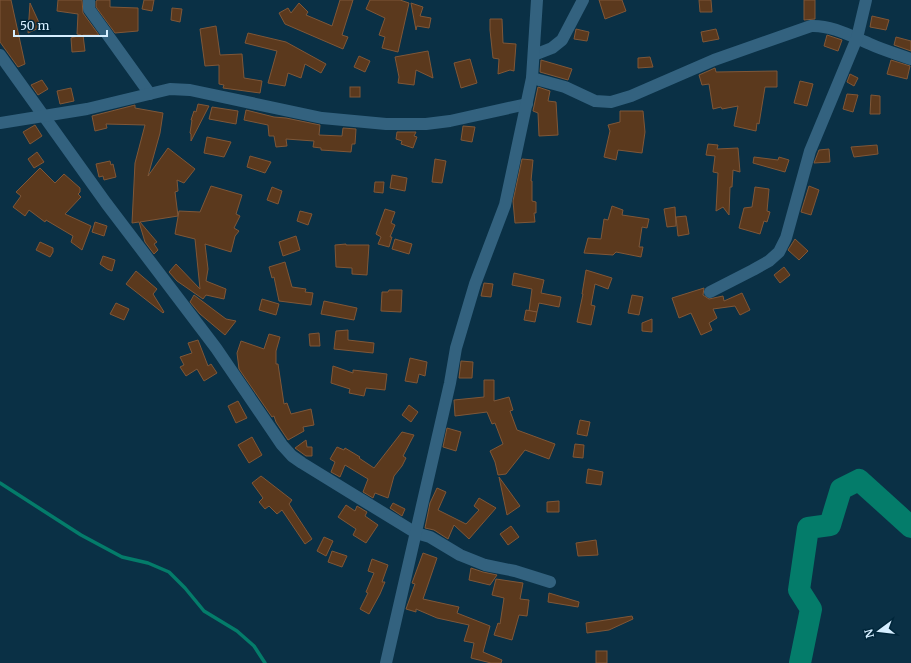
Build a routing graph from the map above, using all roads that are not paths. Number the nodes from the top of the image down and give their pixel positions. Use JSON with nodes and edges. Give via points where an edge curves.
{"nodes":[{"id":1,"x":90,"y":0,"type":"edge"},
{"id":2,"x":537,"y":0,"type":"edge"},
{"id":3,"x":583,"y":0,"type":"edge"},
{"id":4,"x":866,"y":0,"type":"edge"},
{"id":5,"x":857,"y":38,"type":"junction"},
{"id":6,"x":0,"y":55,"type":"edge"},
{"id":7,"x":534,"y":56,"type":"junction"},
{"id":8,"x":911,"y":59,"type":"edge"},
{"id":9,"x":532,"y":78,"type":"junction"},
{"id":10,"x":150,"y":94,"type":"junction"},
{"id":11,"x":527,"y":104,"type":"junction"},
{"id":12,"x":43,"y":116,"type":"junction"},
{"id":13,"x":0,"y":123,"type":"edge"},
{"id":14,"x":710,"y":292,"type":"dead end"},
{"id":15,"x":416,"y":533,"type":"junction"},
{"id":16,"x":550,"y":582,"type":"dead end"},
{"id":17,"x":386,"y":663,"type":"edge"}],
"edges":[{"from":1,"to":10,"type":"street","via":[[89,9]]},
{"from":2,"to":7,"type":"street"},
{"from":3,"to":7,"type":"street","via":[[562,40]]},
{"from":4,"to":5,"type":"street"},
{"from":5,"to":8,"type":"street"},
{"from":5,"to":9,"type":"street","via":[[822,25],[811,26],[714,60],[611,102],[595,101],[565,87]]},
{"from":5,"to":14,"type":"street","via":[[810,152],[786,238],[779,252],[769,261]]},
{"from":6,"to":12,"type":"street"},
{"from":7,"to":9,"type":"street"},
{"from":9,"to":11,"type":"street"},
{"from":10,"to":11,"type":"street","via":[[170,89],[190,90],[322,118],[386,124],[450,121]]},
{"from":10,"to":12,"type":"street","via":[[87,109]]},
{"from":11,"to":15,"type":"street","via":[[505,205],[475,284],[456,348]]},
{"from":12,"to":13,"type":"street"},
{"from":12,"to":15,"type":"street","via":[[216,348],[282,445],[302,463]]},
{"from":15,"to":16,"type":"street","via":[[430,537],[460,555],[485,565]]},
{"from":15,"to":17,"type":"street"}]}
